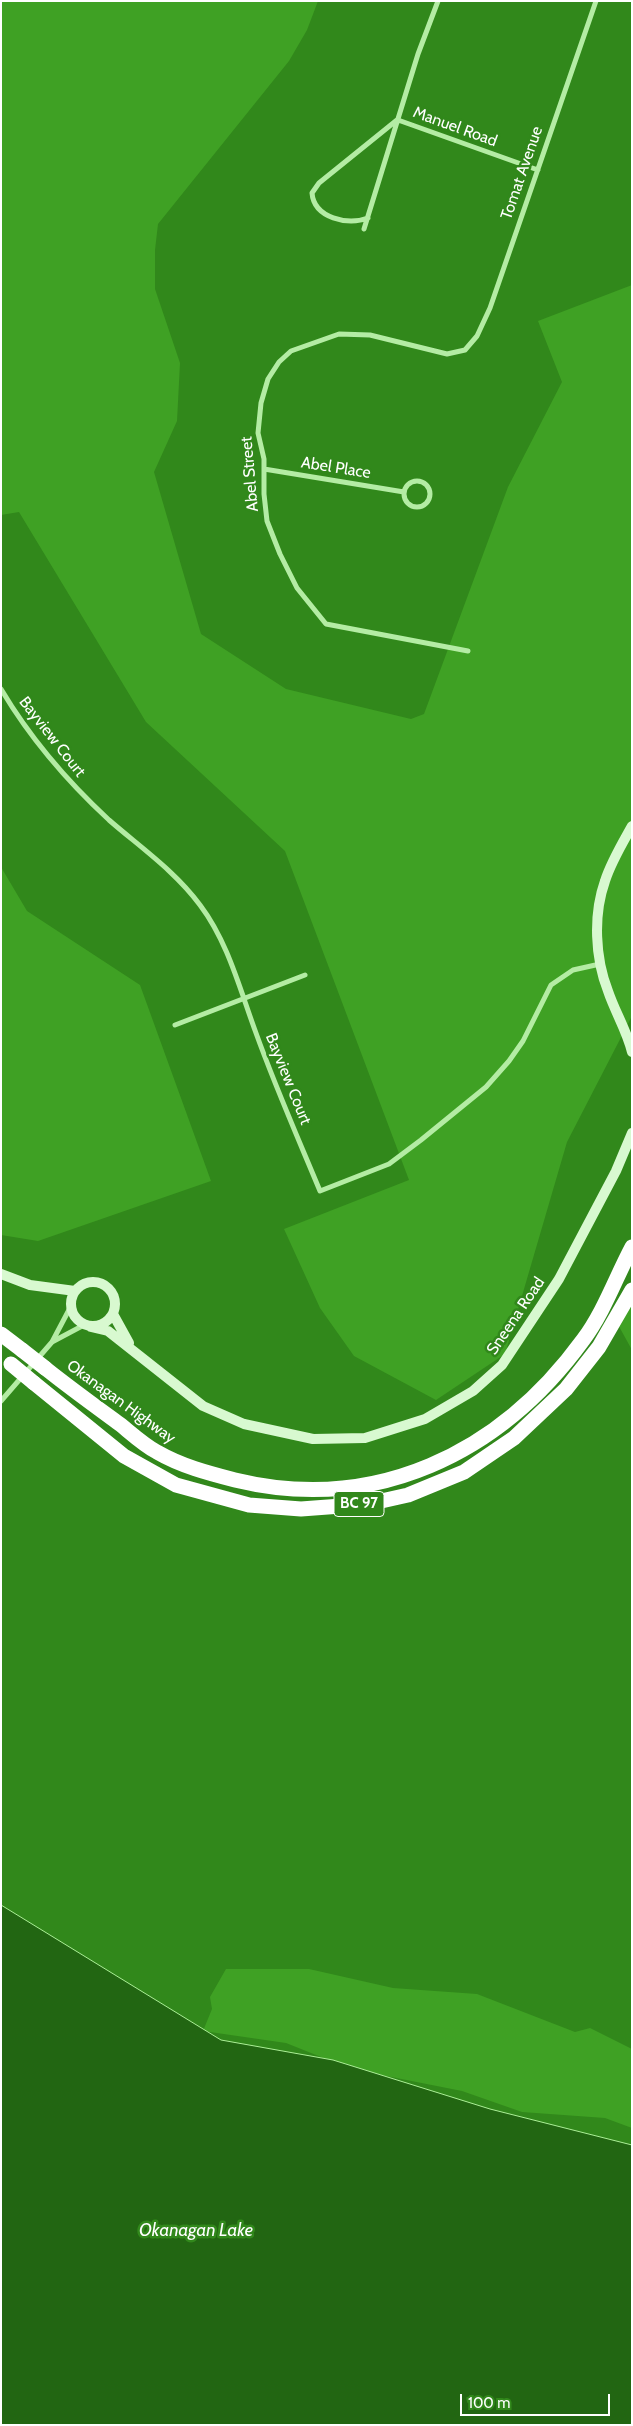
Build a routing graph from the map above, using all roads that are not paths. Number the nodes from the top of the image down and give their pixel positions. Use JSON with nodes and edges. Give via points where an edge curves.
{"nodes":[{"id":1,"x":438,"y":1,"type":"edge"},
{"id":2,"x":596,"y":1,"type":"edge"},
{"id":3,"x":398,"y":120,"type":"junction"},
{"id":4,"x":538,"y":170,"type":"junction"},
{"id":5,"x":368,"y":218,"type":"junction"},
{"id":6,"x":364,"y":228,"type":"dead end"},
{"id":7,"x":465,"y":350,"type":"joint"},
{"id":8,"x":264,"y":468,"type":"junction"},
{"id":9,"x":404,"y":492,"type":"junction"},
{"id":10,"x":468,"y":651,"type":"dead end"},
{"id":11,"x":1,"y":689,"type":"edge"},
{"id":12,"x":632,"y":826,"type":"edge"},
{"id":13,"x":600,"y":964,"type":"junction"},
{"id":14,"x":305,"y":975,"type":"dead end"},
{"id":15,"x":244,"y":998,"type":"junction"},
{"id":16,"x":176,"y":1026,"type":"dead end"},
{"id":17,"x":632,"y":1052,"type":"edge"},
{"id":18,"x":632,"y":1134,"type":"edge"},
{"id":19,"x":632,"y":1242,"type":"edge"},
{"id":20,"x":632,"y":1246,"type":"edge"},
{"id":21,"x":622,"y":1266,"type":"junction"},
{"id":22,"x":1,"y":1274,"type":"edge"},
{"id":23,"x":632,"y":1290,"type":"edge"},
{"id":24,"x":75,"y":1291,"type":"junction"},
{"id":25,"x":71,"y":1306,"type":"junction"},
{"id":26,"x":113,"y":1314,"type":"junction"},
{"id":27,"x":87,"y":1326,"type":"junction"},
{"id":28,"x":1,"y":1334,"type":"edge"},
{"id":29,"x":52,"y":1342,"type":"junction"},
{"id":30,"x":137,"y":1354,"type":"junction"},
{"id":31,"x":6,"y":1360,"type":"edge"},
{"id":32,"x":1,"y":1400,"type":"edge"}],
"edges":[{"from":1,"to":3,"type":"street","name":"Manuel Road"},
{"from":2,"to":4,"type":"street","name":"Tomat Avenue"},
{"from":3,"to":4,"type":"street","name":"Manuel Road"},
{"from":3,"to":5,"type":"street"},
{"from":3,"to":5,"type":"street","via":[[319,183],[312,193],[317,207],[342,221],[359,222]]},
{"from":4,"to":7,"type":"street","name":"Tomat Avenue","via":[[490,308],[477,336]]},
{"from":5,"to":6,"type":"street"},
{"from":7,"to":8,"type":"street","name":"Abel Street","via":[[447,354],[370,335],[339,334],[291,351],[268,379],[261,403],[258,433]]},
{"from":8,"to":9,"type":"street","name":"Abel Place"},
{"from":8,"to":10,"type":"street","name":"Abel Street","via":[[267,521],[280,554],[297,588],[326,624]]},
{"from":9,"to":9,"type":"street","via":[[408,503],[415,507],[427,503],[430,494],[428,486],[420,481],[412,482]]},
{"from":11,"to":15,"type":"street","name":"Bayview Court","via":[[69,782],[169,870],[201,905],[224,946]]},
{"from":12,"to":13,"type":"street","via":[[604,883],[598,930]]},
{"from":13,"to":15,"type":"street","name":"Bayview Court","via":[[573,970],[551,985],[523,1041],[509,1060],[486,1087],[422,1140],[389,1164],[320,1191]]},
{"from":13,"to":17,"type":"street"},
{"from":14,"to":15,"type":"street"},
{"from":15,"to":16,"type":"street"},
{"from":18,"to":30,"type":"street","name":"Sneena Road","via":[[559,1278],[502,1365],[473,1391],[425,1419],[365,1438],[313,1439],[244,1424],[202,1406]]},
{"from":19,"to":21,"type":"highway"},
{"from":20,"to":21,"type":"highway","name":"Okanagan Highway","number":"BC 97"},
{"from":21,"to":28,"type":"highway","name":"Okanagan Highway","number":"BC 97","bridge":true,"via":[[584,1339],[551,1381],[517,1414],[447,1459],[380,1483],[331,1491],[264,1487],[209,1474],[156,1452]]},
{"from":22,"to":24,"type":"street","via":[[30,1285]]},
{"from":23,"to":31,"type":"highway","number":"BC 97","bridge":true,"via":[[599,1347],[566,1389],[514,1438],[464,1472],[408,1495],[368,1504],[301,1509],[249,1505],[176,1486],[124,1456]]},
{"from":24,"to":25,"type":"street"},
{"from":24,"to":26,"type":"street","via":[[92,1282],[101,1284],[114,1297]]},
{"from":25,"to":27,"type":"street","via":[[77,1320]]},
{"from":25,"to":29,"type":"street"},
{"from":26,"to":27,"type":"street","via":[[100,1325]]},
{"from":26,"to":30,"type":"street","name":"Sneena Road"},
{"from":27,"to":29,"type":"street"},
{"from":27,"to":30,"type":"street","name":"Sneena Road","via":[[108,1331]]},
{"from":29,"to":32,"type":"street"}]}
